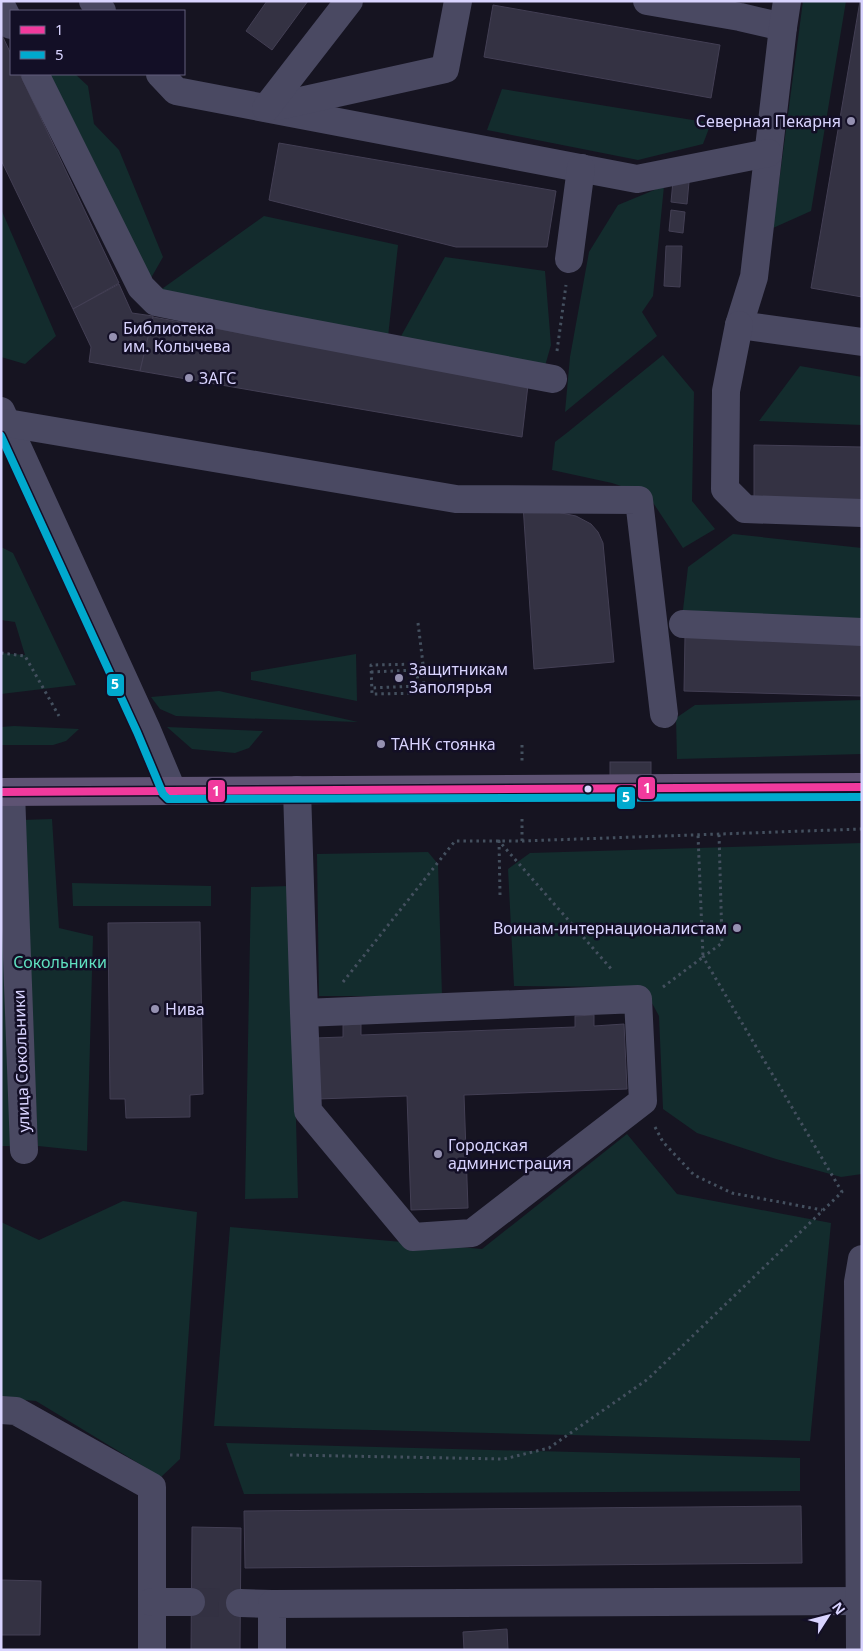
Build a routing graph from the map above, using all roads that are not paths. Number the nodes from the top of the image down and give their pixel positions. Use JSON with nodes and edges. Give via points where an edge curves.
{"nodes":[{"id":1,"x":349,"y":1,"type":"edge"},
{"id":2,"x":458,"y":1,"type":"edge"},
{"id":3,"x":647,"y":1,"type":"edge"},
{"id":4,"x":1,"y":5,"type":"edge"},
{"id":5,"x":785,"y":14,"type":"edge"},
{"id":6,"x":10,"y":23,"type":"edge"},
{"id":7,"x":35,"y":75,"type":"edge"},
{"id":8,"x":161,"y":75,"type":"edge"},
{"id":9,"x":266,"y":108,"type":"junction"},
{"id":10,"x":768,"y":153,"type":"junction"},
{"id":11,"x":581,"y":168,"type":"junction"},
{"id":12,"x":569,"y":259,"type":"road end"},
{"id":13,"x":739,"y":325,"type":"junction"},
{"id":14,"x":862,"y":342,"type":"edge"},
{"id":15,"x":553,"y":379,"type":"road end"},
{"id":16,"x":3,"y":424,"type":"edge"},
{"id":17,"x":862,"y":513,"type":"edge"},
{"id":18,"x":683,"y":624,"type":"dead end"},
{"id":19,"x":862,"y":632,"type":"edge"},
{"id":20,"x":664,"y":714,"type":"dead end"},
{"id":21,"x":862,"y":787,"type":"edge"},
{"id":22,"x":172,"y":790,"type":"junction"},
{"id":23,"x":297,"y":790,"type":"junction"},
{"id":24,"x":6,"y":792,"type":"edge"},
{"id":25,"x":312,"y":1012,"type":"junction"},
{"id":26,"x":24,"y":1150,"type":"dead end"},
{"id":27,"x":862,"y":1259,"type":"edge"},
{"id":28,"x":860,"y":1312,"type":"edge"},
{"id":29,"x":1,"y":1410,"type":"edge"},
{"id":30,"x":859,"y":1601,"type":"junction"},
{"id":31,"x":152,"y":1602,"type":"junction"},
{"id":32,"x":191,"y":1602,"type":"tunnel mouth"},
{"id":33,"x":240,"y":1603,"type":"tunnel mouth"},
{"id":34,"x":272,"y":1604,"type":"junction"},
{"id":35,"x":860,"y":1640,"type":"edge"},
{"id":36,"x":152,"y":1650,"type":"edge"},
{"id":37,"x":272,"y":1650,"type":"edge"}],
"edges":[{"from":1,"to":9,"type":"street"},
{"from":2,"to":9,"type":"street","via":[[445,69]]},
{"from":3,"to":5,"type":"street","via":[[740,17]]},
{"from":4,"to":6,"type":"street"},
{"from":5,"to":10,"type":"street"},
{"from":7,"to":15,"type":"street","via":[[141,287],[156,302]]},
{"from":8,"to":9,"type":"street","via":[[176,91]]},
{"from":9,"to":11,"type":"street"},
{"from":10,"to":11,"type":"street","via":[[637,179]]},
{"from":10,"to":13,"type":"street","via":[[754,277]]},
{"from":11,"to":12,"type":"street"},
{"from":13,"to":14,"type":"street"},
{"from":13,"to":17,"type":"street","via":[[726,391],[724,489],[745,509]]},
{"from":16,"to":20,"type":"street","via":[[456,499],[639,500]]},
{"from":16,"to":22,"type":"street"},
{"from":18,"to":19,"type":"street"},
{"from":21,"to":23,"type":"main road"},
{"from":22,"to":23,"type":"main road"},
{"from":22,"to":24,"type":"main road"},
{"from":23,"to":25,"type":"street"},
{"from":24,"to":26,"type":"street","name":"улица Сокольники"},
{"from":25,"to":25,"type":"street","via":[[638,999],[643,1101],[472,1233],[413,1237],[308,1111]]},
{"from":27,"to":28,"type":"street","via":[[858,1282]]},
{"from":28,"to":30,"type":"street"},
{"from":29,"to":31,"type":"street","via":[[16,1411],[152,1487]]},
{"from":30,"to":34,"type":"street"},
{"from":30,"to":35,"type":"street"},
{"from":31,"to":32,"type":"street"},
{"from":31,"to":36,"type":"street"},
{"from":33,"to":34,"type":"street"},
{"from":34,"to":37,"type":"street"}]}
